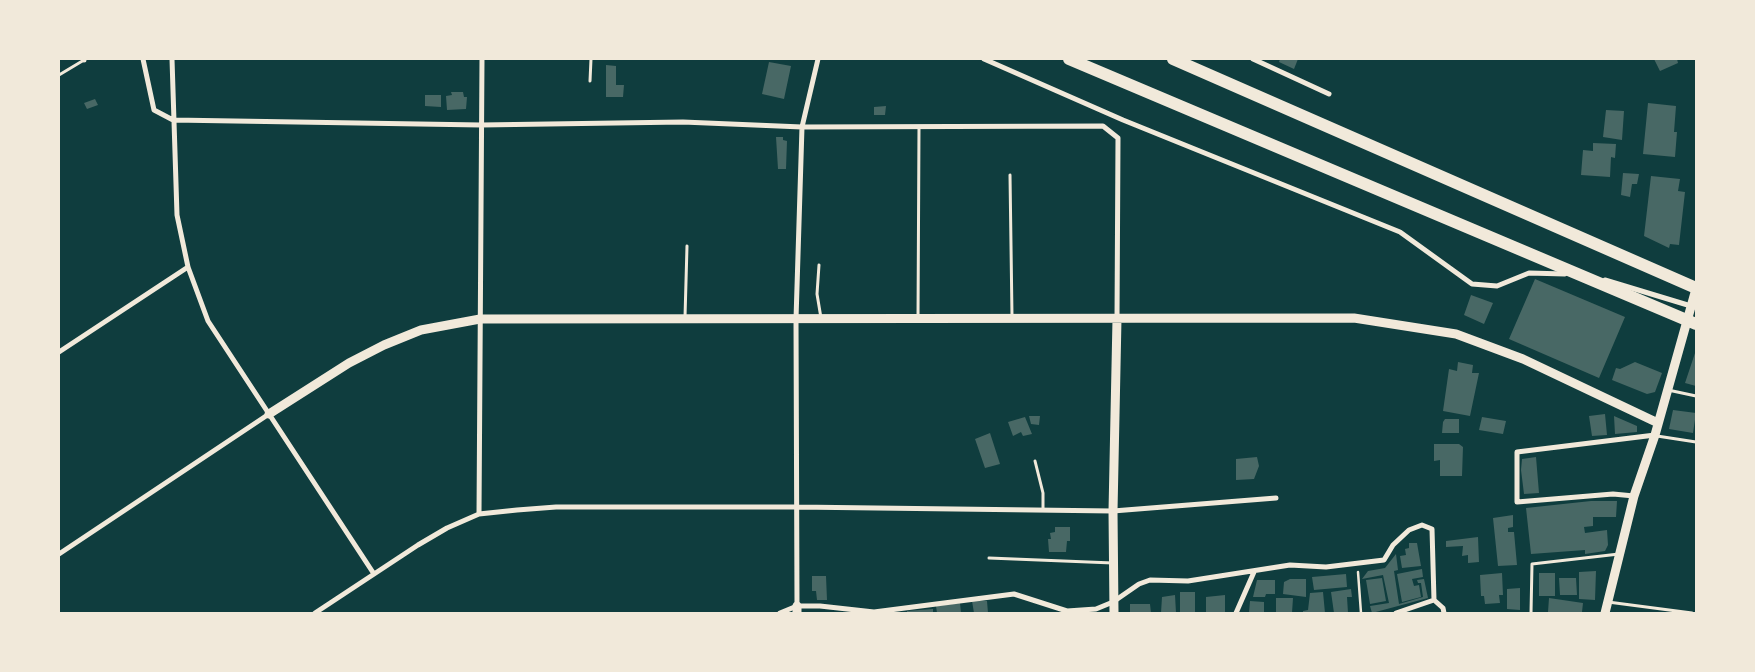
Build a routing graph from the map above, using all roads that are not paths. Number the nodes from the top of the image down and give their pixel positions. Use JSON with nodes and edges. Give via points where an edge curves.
{"nodes":[{"id":1,"x":143,"y":59,"type":"edge"},
{"id":2,"x":172,"y":59,"type":"edge"},
{"id":3,"x":482,"y":59,"type":"edge"},
{"id":4,"x":591,"y":59,"type":"edge"},
{"id":5,"x":818,"y":59,"type":"edge"},
{"id":6,"x":984,"y":59,"type":"edge"},
{"id":7,"x":1069,"y":59,"type":"edge"},
{"id":8,"x":1173,"y":59,"type":"edge"},
{"id":9,"x":1252,"y":59,"type":"edge"},
{"id":10,"x":84,"y":60,"type":"edge"},
{"id":11,"x":59,"y":75,"type":"edge"},
{"id":12,"x":590,"y":80,"type":"dead end"},
{"id":13,"x":1329,"y":94,"type":"dead end"},
{"id":14,"x":173,"y":120,"type":"junction"},
{"id":15,"x":481,"y":125,"type":"junction"},
{"id":16,"x":919,"y":126,"type":"junction"},
{"id":17,"x":802,"y":127,"type":"junction"},
{"id":18,"x":1010,"y":175,"type":"dead end"},
{"id":19,"x":687,"y":246,"type":"dead end"},
{"id":20,"x":819,"y":265,"type":"dead end"},
{"id":21,"x":188,"y":267,"type":"junction"},
{"id":22,"x":1696,"y":288,"type":"edge"},
{"id":23,"x":1691,"y":306,"type":"junction"},
{"id":24,"x":685,"y":318,"type":"junction"},
{"id":25,"x":480,"y":319,"type":"junction"},
{"id":26,"x":796,"y":319,"type":"junction"},
{"id":27,"x":821,"y":319,"type":"junction"},
{"id":28,"x":918,"y":319,"type":"junction"},
{"id":29,"x":1012,"y":319,"type":"junction"},
{"id":30,"x":1117,"y":319,"type":"junction"},
{"id":31,"x":1696,"y":324,"type":"edge"},
{"id":32,"x":59,"y":352,"type":"edge"},
{"id":33,"x":1668,"y":390,"type":"junction"},
{"id":34,"x":1696,"y":396,"type":"edge"},
{"id":35,"x":269,"y":414,"type":"junction"},
{"id":36,"x":1658,"y":422,"type":"junction"},
{"id":37,"x":1654,"y":435,"type":"junction"},
{"id":38,"x":1696,"y":442,"type":"edge"},
{"id":39,"x":1035,"y":461,"type":"dead end"},
{"id":40,"x":1634,"y":496,"type":"junction"},
{"id":41,"x":1276,"y":498,"type":"dead end"},
{"id":42,"x":797,"y":507,"type":"junction"},
{"id":43,"x":1043,"y":510,"type":"junction"},
{"id":44,"x":1113,"y":511,"type":"junction"},
{"id":45,"x":479,"y":514,"type":"junction"},
{"id":46,"x":59,"y":554,"type":"edge"},
{"id":47,"x":1619,"y":554,"type":"junction"},
{"id":48,"x":989,"y":558,"type":"dead end"},
{"id":49,"x":1113,"y":563,"type":"junction"},
{"id":50,"x":1254,"y":572,"type":"junction"},
{"id":51,"x":374,"y":574,"type":"junction"},
{"id":52,"x":1434,"y":600,"type":"junction"},
{"id":53,"x":1114,"y":602,"type":"junction"},
{"id":54,"x":1608,"y":602,"type":"junction"},
{"id":55,"x":797,"y":610,"type":"edge"},
{"id":56,"x":315,"y":613,"type":"edge"},
{"id":57,"x":780,"y":613,"type":"edge"},
{"id":58,"x":1114,"y":613,"type":"edge"},
{"id":59,"x":1236,"y":613,"type":"edge"},
{"id":60,"x":1396,"y":613,"type":"edge"},
{"id":61,"x":1444,"y":613,"type":"edge"},
{"id":62,"x":1531,"y":613,"type":"edge"},
{"id":63,"x":1605,"y":613,"type":"edge"},
{"id":64,"x":1692,"y":613,"type":"edge"}],
"edges":[{"from":1,"to":14,"type":"street","via":[[154,110]]},
{"from":2,"to":14,"type":"street"},
{"from":3,"to":15,"type":"street"},
{"from":4,"to":12,"type":"lane"},
{"from":5,"to":17,"type":"street"},
{"from":6,"to":23,"type":"street","via":[[1123,120],[1400,232],[1472,284],[1497,286],[1529,273],[1578,274],[1630,286]]},
{"from":7,"to":31,"type":"highway"},
{"from":8,"to":22,"type":"highway"},
{"from":9,"to":13,"type":"street"},
{"from":10,"to":11,"type":"lane"},
{"from":14,"to":15,"type":"street"},
{"from":14,"to":21,"type":"street","via":[[177,215]]},
{"from":15,"to":17,"type":"street","via":[[683,122]]},
{"from":15,"to":25,"type":"street"},
{"from":16,"to":17,"type":"street"},
{"from":16,"to":28,"type":"lane"},
{"from":16,"to":30,"type":"street","via":[[1103,126],[1118,138]]},
{"from":17,"to":26,"type":"street"},
{"from":18,"to":29,"type":"lane"},
{"from":19,"to":24,"type":"lane"},
{"from":20,"to":27,"type":"lane"},
{"from":21,"to":32,"type":"street"},
{"from":21,"to":35,"type":"street","via":[[208,321]]},
{"from":22,"to":23,"type":"street"},
{"from":23,"to":33,"type":"street"},
{"from":24,"to":25,"type":"street"},
{"from":24,"to":26,"type":"street"},
{"from":25,"to":35,"type":"street","via":[[421,330],[384,345],[349,363]]},
{"from":25,"to":45,"type":"street"},
{"from":26,"to":27,"type":"street"},
{"from":26,"to":42,"type":"street"},
{"from":27,"to":28,"type":"street"},
{"from":28,"to":29,"type":"street"},
{"from":29,"to":30,"type":"street"},
{"from":30,"to":36,"type":"street","via":[[1354,318],[1456,334],[1523,359]]},
{"from":30,"to":44,"type":"street"},
{"from":33,"to":34,"type":"lane"},
{"from":33,"to":36,"type":"street"},
{"from":35,"to":46,"type":"street"},
{"from":35,"to":51,"type":"street"},
{"from":36,"to":37,"type":"street"},
{"from":37,"to":38,"type":"lane"},
{"from":37,"to":40,"type":"street"},
{"from":37,"to":40,"type":"street","via":[[1518,452],[1517,502],[1613,494]]},
{"from":39,"to":43,"type":"lane","via":[[1043,494]]},
{"from":40,"to":47,"type":"street"},
{"from":41,"to":44,"type":"street"},
{"from":42,"to":43,"type":"street"},
{"from":42,"to":45,"type":"street","via":[[556,508]]},
{"from":42,"to":55,"type":"street"},
{"from":43,"to":44,"type":"street"},
{"from":44,"to":49,"type":"street"},
{"from":45,"to":51,"type":"street","via":[[447,528]]},
{"from":47,"to":54,"type":"street"},
{"from":47,"to":62,"type":"lane","via":[[1532,564]]},
{"from":48,"to":49,"type":"lane"},
{"from":49,"to":53,"type":"street"},
{"from":50,"to":52,"type":"street","via":[[1290,565],[1326,567],[1384,560],[1393,545],[1409,530],[1422,525],[1432,529]]},
{"from":50,"to":53,"type":"street","via":[[1188,581],[1150,580],[1138,584]]},
{"from":50,"to":59,"type":"street"},
{"from":51,"to":56,"type":"street"},
{"from":52,"to":60,"type":"street"},
{"from":52,"to":61,"type":"street","via":[[1444,608]]},
{"from":53,"to":55,"type":"street","via":[[1096,610],[1067,611],[1014,594],[874,612],[820,606]]},
{"from":53,"to":58,"type":"street"},
{"from":54,"to":63,"type":"street"},
{"from":54,"to":64,"type":"lane"},
{"from":55,"to":57,"type":"street"}]}
